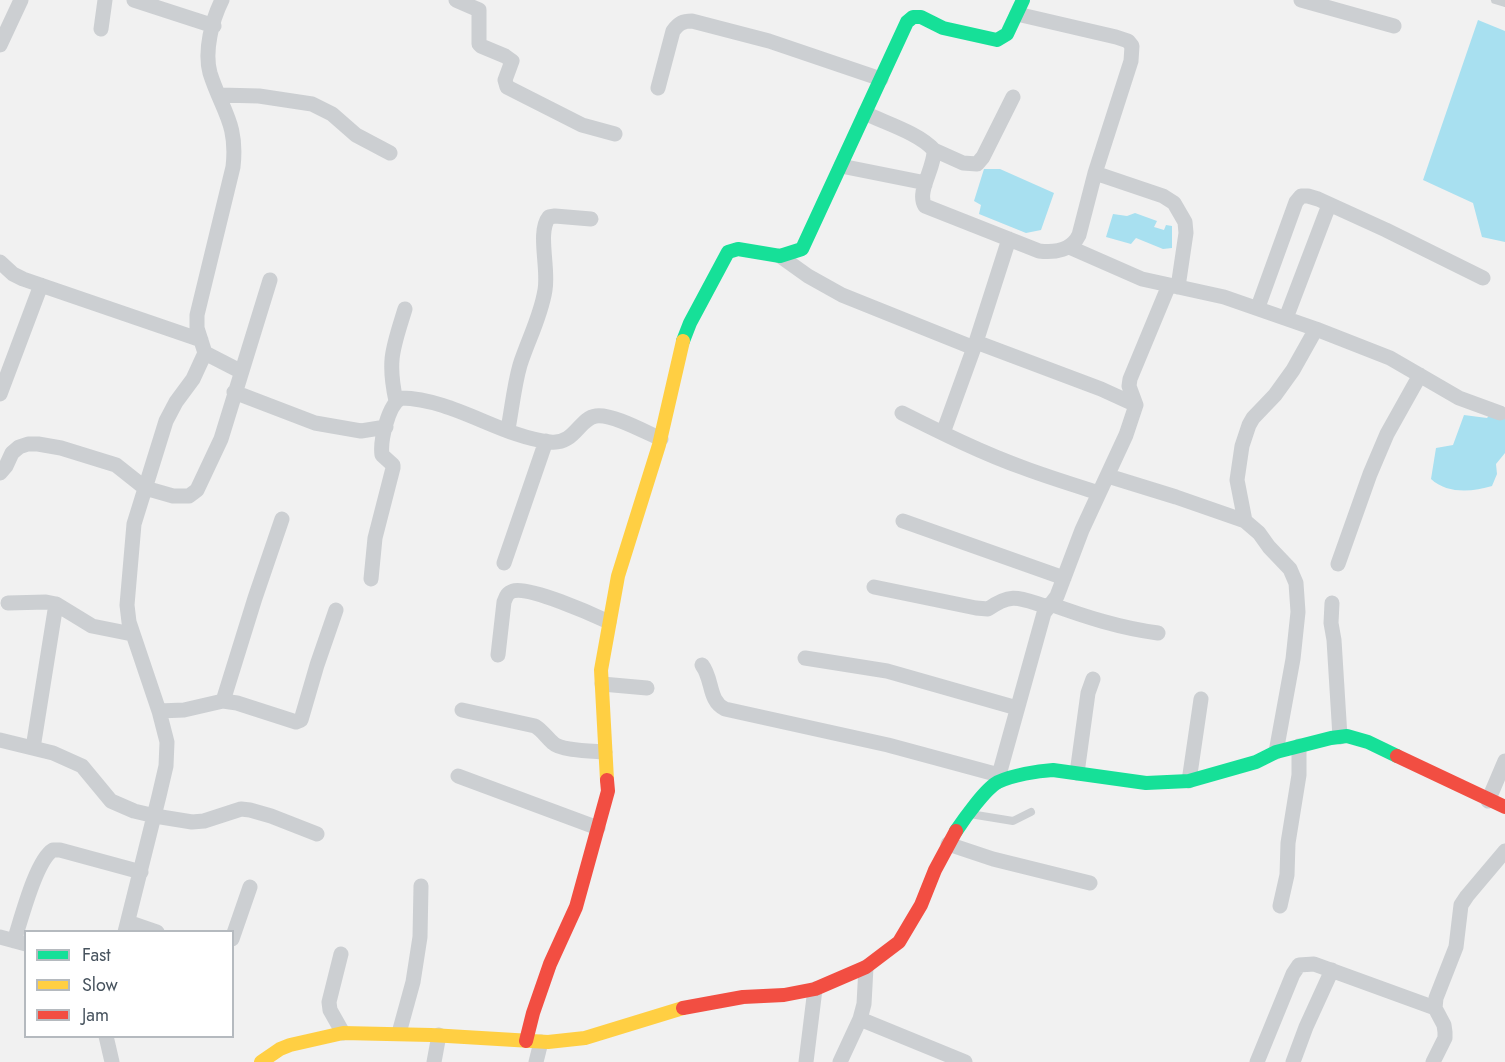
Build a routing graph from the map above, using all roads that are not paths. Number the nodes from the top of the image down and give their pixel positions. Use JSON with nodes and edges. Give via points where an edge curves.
{"nodes":[{"id":1,"x":21,"y":0,"type":"edge"},
{"id":2,"x":105,"y":0,"type":"edge"},
{"id":3,"x":134,"y":0,"type":"edge"},
{"id":4,"x":222,"y":0,"type":"edge"},
{"id":5,"x":456,"y":0,"type":"edge"},
{"id":6,"x":1301,"y":0,"type":"edge"},
{"id":7,"x":1495,"y":0,"type":"edge"},
{"id":8,"x":1505,"y":3,"type":"edge"},
{"id":9,"x":1020,"y":7,"type":"edge"},
{"id":10,"x":214,"y":26,"type":"junction"},
{"id":11,"x":1394,"y":26,"type":"dead end"},
{"id":12,"x":101,"y":29,"type":"dead end"},
{"id":13,"x":0,"y":45,"type":"edge"},
{"id":14,"x":881,"y":79,"type":"junction"},
{"id":15,"x":658,"y":88,"type":"dead end"},
{"id":16,"x":220,"y":95,"type":"junction"},
{"id":17,"x":1013,"y":97,"type":"dead end"},
{"id":18,"x":865,"y":113,"type":"junction"},
{"id":19,"x":615,"y":135,"type":"dead end"},
{"id":20,"x":934,"y":150,"type":"junction"},
{"id":21,"x":390,"y":153,"type":"dead end"},
{"id":22,"x":841,"y":166,"type":"junction"},
{"id":23,"x":1095,"y":173,"type":"junction"},
{"id":24,"x":925,"y":185,"type":"junction"},
{"id":25,"x":1329,"y":205,"type":"junction"},
{"id":26,"x":591,"y":219,"type":"dead end"},
{"id":27,"x":1009,"y":239,"type":"junction"},
{"id":28,"x":1069,"y":247,"type":"junction"},
{"id":29,"x":780,"y":256,"type":"junction"},
{"id":30,"x":0,"y":262,"type":"edge"},
{"id":31,"x":1483,"y":278,"type":"dead end"},
{"id":32,"x":270,"y":280,"type":"dead end"},
{"id":33,"x":41,"y":285,"type":"junction"},
{"id":34,"x":1174,"y":286,"type":"junction"},
{"id":35,"x":1258,"y":307,"type":"junction"},
{"id":36,"x":405,"y":309,"type":"dead end"},
{"id":37,"x":1286,"y":318,"type":"junction"},
{"id":38,"x":1316,"y":328,"type":"junction"},
{"id":39,"x":975,"y":345,"type":"junction"},
{"id":40,"x":203,"y":346,"type":"junction"},
{"id":41,"x":240,"y":371,"type":"junction"},
{"id":42,"x":1420,"y":375,"type":"junction"},
{"id":43,"x":234,"y":392,"type":"junction"},
{"id":44,"x":0,"y":394,"type":"edge"},
{"id":45,"x":396,"y":401,"type":"junction"},
{"id":46,"x":1136,"y":405,"type":"junction"},
{"id":47,"x":902,"y":413,"type":"dead end"},
{"id":48,"x":1500,"y":413,"type":"dead end"},
{"id":49,"x":386,"y":427,"type":"junction"},
{"id":50,"x":508,"y":429,"type":"junction"},
{"id":51,"x":943,"y":434,"type":"junction"},
{"id":52,"x":661,"y":439,"type":"junction"},
{"id":53,"x":546,"y":441,"type":"junction"},
{"id":54,"x":0,"y":473,"type":"edge"},
{"id":55,"x":1108,"y":476,"type":"junction"},
{"id":56,"x":145,"y":488,"type":"junction"},
{"id":57,"x":1099,"y":492,"type":"junction"},
{"id":58,"x":282,"y":519,"type":"dead end"},
{"id":59,"x":903,"y":521,"type":"dead end"},
{"id":60,"x":1245,"y":521,"type":"junction"},
{"id":61,"x":504,"y":563,"type":"dead end"},
{"id":62,"x":1338,"y":564,"type":"dead end"},
{"id":63,"x":1064,"y":578,"type":"junction"},
{"id":64,"x":371,"y":579,"type":"dead end"},
{"id":65,"x":874,"y":587,"type":"dead end"},
{"id":66,"x":8,"y":603,"type":"dead end"},
{"id":67,"x":1332,"y":603,"type":"dead end"},
{"id":68,"x":56,"y":604,"type":"junction"},
{"id":69,"x":1049,"y":605,"type":"junction"},
{"id":70,"x":336,"y":610,"type":"dead end"},
{"id":71,"x":609,"y":622,"type":"junction"},
{"id":72,"x":1158,"y":633,"type":"dead end"},
{"id":73,"x":132,"y":634,"type":"junction"},
{"id":74,"x":498,"y":655,"type":"dead end"},
{"id":75,"x":805,"y":658,"type":"dead end"},
{"id":76,"x":702,"y":664,"type":"dead end"},
{"id":77,"x":1093,"y":679,"type":"dead end"},
{"id":78,"x":602,"y":684,"type":"junction"},
{"id":79,"x":646,"y":688,"type":"dead end"},
{"id":80,"x":1201,"y":699,"type":"dead end"},
{"id":81,"x":223,"y":701,"type":"junction"},
{"id":82,"x":1017,"y":708,"type":"junction"},
{"id":83,"x":462,"y":710,"type":"dead end"},
{"id":84,"x":159,"y":711,"type":"junction"},
{"id":85,"x":1340,"y":737,"type":"junction"},
{"id":86,"x":0,"y":740,"type":"edge"},
{"id":87,"x":1299,"y":746,"type":"junction"},
{"id":88,"x":33,"y":748,"type":"junction"},
{"id":89,"x":605,"y":752,"type":"junction"},
{"id":90,"x":1276,"y":752,"type":"junction"},
{"id":91,"x":1505,"y":761,"type":"edge"},
{"id":92,"x":1077,"y":773,"type":"junction"},
{"id":93,"x":458,"y":776,"type":"dead end"},
{"id":94,"x":998,"y":779,"type":"junction"},
{"id":95,"x":1189,"y":781,"type":"junction"},
{"id":96,"x":1488,"y":801,"type":"junction"},
{"id":97,"x":1505,"y":807,"type":"edge"},
{"id":98,"x":1031,"y":812,"type":"dead end"},
{"id":99,"x":968,"y":813,"type":"junction"},
{"id":100,"x":155,"y":816,"type":"junction"},
{"id":101,"x":598,"y":828,"type":"junction"},
{"id":102,"x":317,"y":834,"type":"dead end"},
{"id":103,"x":948,"y":844,"type":"junction"},
{"id":104,"x":1505,"y":851,"type":"edge"},
{"id":105,"x":141,"y":872,"type":"junction"},
{"id":106,"x":1090,"y":884,"type":"dead end"},
{"id":107,"x":421,"y":886,"type":"dead end"},
{"id":108,"x":250,"y":887,"type":"dead end"},
{"id":109,"x":1280,"y":906,"type":"dead end"},
{"id":110,"x":127,"y":927,"type":"edge"},
{"id":111,"x":145,"y":930,"type":"edge"},
{"id":112,"x":234,"y":933,"type":"edge"},
{"id":113,"x":13,"y":941,"type":"edge"},
{"id":114,"x":341,"y":954,"type":"dead end"},
{"id":115,"x":866,"y":967,"type":"junction"},
{"id":116,"x":1332,"y":970,"type":"junction"},
{"id":117,"x":814,"y":989,"type":"junction"},
{"id":118,"x":1435,"y":1008,"type":"junction"},
{"id":119,"x":860,"y":1019,"type":"junction"},
{"id":120,"x":344,"y":1033,"type":"junction"},
{"id":121,"x":399,"y":1034,"type":"junction"},
{"id":122,"x":439,"y":1035,"type":"junction"},
{"id":123,"x":106,"y":1038,"type":"edge"},
{"id":124,"x":533,"y":1042,"type":"junction"},
{"id":125,"x":112,"y":1062,"type":"edge"},
{"id":126,"x":261,"y":1062,"type":"edge"},
{"id":127,"x":434,"y":1062,"type":"edge"},
{"id":128,"x":536,"y":1062,"type":"edge"},
{"id":129,"x":806,"y":1062,"type":"edge"},
{"id":130,"x":840,"y":1062,"type":"edge"},
{"id":131,"x":964,"y":1062,"type":"edge"},
{"id":132,"x":1257,"y":1062,"type":"edge"},
{"id":133,"x":1293,"y":1062,"type":"edge"},
{"id":134,"x":1433,"y":1062,"type":"edge"}],
"edges":[{"from":1,"to":13,"type":"street"},
{"from":2,"to":12,"type":"street"},
{"from":3,"to":10,"type":"street"},
{"from":4,"to":10,"type":"street"},
{"from":5,"to":19,"type":"street","via":[[479,10],[479,44],[512,61],[505,80],[507,87],[582,125]]},
{"from":6,"to":11,"type":"street"},
{"from":7,"to":8,"type":"lane"},
{"from":9,"to":14,"type":"street","via":[[1007,34],[997,40],[914,17],[907,22]]},
{"from":9,"to":23,"type":"street","via":[[1128,41],[1132,46],[1131,62]]},
{"from":10,"to":16,"type":"street","via":[[208,56]]},
{"from":14,"to":15,"type":"street","via":[[769,42],[684,21],[673,31]]},
{"from":14,"to":18,"type":"street"},
{"from":16,"to":21,"type":"street","via":[[312,104]]},
{"from":16,"to":40,"type":"street","via":[[230,118],[235,148],[197,315]]},
{"from":17,"to":20,"type":"street","via":[[977,164],[963,163]]},
{"from":18,"to":20,"type":"street","via":[[920,139]]},
{"from":18,"to":22,"type":"street"},
{"from":20,"to":24,"type":"street"},
{"from":22,"to":24,"type":"street"},
{"from":22,"to":29,"type":"street","via":[[802,249]]},
{"from":23,"to":28,"type":"street","via":[[1079,235]]},
{"from":23,"to":34,"type":"street","via":[[1174,203],[1185,222],[1186,233]]},
{"from":24,"to":27,"type":"street","via":[[921,194],[925,206]]},
{"from":25,"to":31,"type":"street"},
{"from":25,"to":35,"type":"street","via":[[1308,196],[1301,196],[1296,202]]},
{"from":25,"to":37,"type":"street"},
{"from":26,"to":50,"type":"street","via":[[555,216],[546,221],[545,290],[520,366]]},
{"from":27,"to":28,"type":"street","via":[[1039,251]]},
{"from":27,"to":39,"type":"street"},
{"from":28,"to":34,"type":"street","via":[[1142,279]]},
{"from":29,"to":39,"type":"street","via":[[842,295]]},
{"from":29,"to":52,"type":"street","via":[[738,249],[728,252],[681,345]]},
{"from":30,"to":33,"type":"street","via":[[13,274]]},
{"from":32,"to":41,"type":"street"},
{"from":33,"to":40,"type":"street"},
{"from":33,"to":44,"type":"street"},
{"from":34,"to":35,"type":"street"},
{"from":34,"to":46,"type":"street","via":[[1130,379]]},
{"from":35,"to":37,"type":"street"},
{"from":36,"to":45,"type":"street","via":[[391,362]]},
{"from":37,"to":38,"type":"street"},
{"from":38,"to":42,"type":"street","via":[[1390,358]]},
{"from":38,"to":60,"type":"street","via":[[1293,370],[1249,426],[1237,480]]},
{"from":39,"to":46,"type":"street"},
{"from":39,"to":51,"type":"street"},
{"from":40,"to":41,"type":"street"},
{"from":40,"to":56,"type":"street","via":[[193,379],[166,421]]},
{"from":41,"to":43,"type":"street"},
{"from":42,"to":48,"type":"street","via":[[1459,398]]},
{"from":42,"to":62,"type":"street","via":[[1387,434]]},
{"from":43,"to":49,"type":"street","via":[[315,423],[361,432]]},
{"from":43,"to":56,"type":"street","via":[[221,439],[198,490],[181,497]]},
{"from":45,"to":49,"type":"street"},
{"from":45,"to":50,"type":"street","via":[[409,399],[448,407]]},
{"from":46,"to":55,"type":"street"},
{"from":47,"to":51,"type":"street"},
{"from":49,"to":64,"type":"street","via":[[382,455],[393,468],[375,538]]},
{"from":50,"to":53,"type":"street"},
{"from":51,"to":57,"type":"street","via":[[1025,469]]},
{"from":52,"to":53,"type":"street","via":[[598,416],[591,417],[568,439]]},
{"from":52,"to":71,"type":"street","via":[[618,576]]},
{"from":53,"to":61,"type":"street"},
{"from":54,"to":56,"type":"street","via":[[19,447],[38,444],[116,465]]},
{"from":55,"to":57,"type":"street"},
{"from":55,"to":60,"type":"street"},
{"from":56,"to":73,"type":"street","via":[[134,524],[127,605]]},
{"from":57,"to":63,"type":"street"},
{"from":58,"to":81,"type":"street"},
{"from":59,"to":63,"type":"street"},
{"from":60,"to":90,"type":"street","via":[[1290,569],[1296,583],[1298,612],[1293,659]]},
{"from":63,"to":69,"type":"street"},
{"from":65,"to":69,"type":"street","via":[[976,608],[988,609],[1013,597]]},
{"from":66,"to":68,"type":"street"},
{"from":67,"to":85,"type":"street"},
{"from":68,"to":73,"type":"street","via":[[92,626]]},
{"from":68,"to":88,"type":"street"},
{"from":69,"to":72,"type":"street","via":[[1128,629]]},
{"from":69,"to":82,"type":"street"},
{"from":70,"to":81,"type":"street","via":[[301,720],[296,722]]},
{"from":71,"to":74,"type":"street","via":[[573,606],[511,591],[504,602]]},
{"from":71,"to":78,"type":"street"},
{"from":73,"to":84,"type":"street"},
{"from":75,"to":82,"type":"street","via":[[887,671]]},
{"from":76,"to":94,"type":"street","via":[[708,672],[714,700],[725,710],[888,745]]},
{"from":77,"to":92,"type":"street"},
{"from":78,"to":79,"type":"street"},
{"from":78,"to":89,"type":"street"},
{"from":80,"to":95,"type":"street"},
{"from":81,"to":84,"type":"street"},
{"from":82,"to":94,"type":"street"},
{"from":83,"to":89,"type":"street","via":[[535,726],[561,747]]},
{"from":84,"to":100,"type":"street","via":[[167,742]]},
{"from":85,"to":87,"type":"street"},
{"from":85,"to":96,"type":"street","via":[[1368,742]]},
{"from":86,"to":88,"type":"street"},
{"from":87,"to":90,"type":"street"},
{"from":87,"to":109,"type":"street","via":[[1286,885]]},
{"from":88,"to":100,"type":"street","via":[[82,766],[111,801]]},
{"from":89,"to":101,"type":"street","via":[[608,791]]},
{"from":90,"to":95,"type":"street","via":[[1256,762]]},
{"from":91,"to":96,"type":"street"},
{"from":92,"to":94,"type":"street","via":[[1038,771]]},
{"from":92,"to":95,"type":"street","via":[[1146,783]]},
{"from":93,"to":101,"type":"street"},
{"from":94,"to":99,"type":"street"},
{"from":96,"to":97,"type":"street"},
{"from":98,"to":99,"type":"lane","via":[[1013,821]]},
{"from":99,"to":103,"type":"street"},
{"from":100,"to":102,"type":"street","via":[[192,822],[241,809]]},
{"from":100,"to":105,"type":"street"},
{"from":101,"to":124,"type":"street","via":[[576,907],[533,1013]]},
{"from":103,"to":106,"type":"street"},
{"from":103,"to":115,"type":"street","via":[[921,905],[899,942]]},
{"from":104,"to":118,"type":"street","via":[[1461,905],[1456,947]]},
{"from":105,"to":110,"type":"street"},
{"from":105,"to":113,"type":"street","via":[[53,850],[37,873]]},
{"from":107,"to":121,"type":"street","via":[[420,937]]},
{"from":108,"to":112,"type":"street"},
{"from":110,"to":111,"type":"street"},
{"from":114,"to":120,"type":"street","via":[[329,1002]]},
{"from":115,"to":117,"type":"street"},
{"from":115,"to":119,"type":"street"},
{"from":116,"to":118,"type":"street"},
{"from":116,"to":132,"type":"street","via":[[1314,964],[1299,965]]},
{"from":116,"to":133,"type":"street"},
{"from":117,"to":124,"type":"street","via":[[702,1004],[585,1038]]},
{"from":117,"to":129,"type":"street"},
{"from":118,"to":134,"type":"street","via":[[1445,1032]]},
{"from":119,"to":130,"type":"street"},
{"from":119,"to":131,"type":"street"},
{"from":120,"to":121,"type":"street"},
{"from":120,"to":126,"type":"street","via":[[280,1048]]},
{"from":121,"to":122,"type":"street"},
{"from":122,"to":124,"type":"street"},
{"from":122,"to":127,"type":"street"},
{"from":123,"to":125,"type":"street"},
{"from":124,"to":128,"type":"street"}]}
